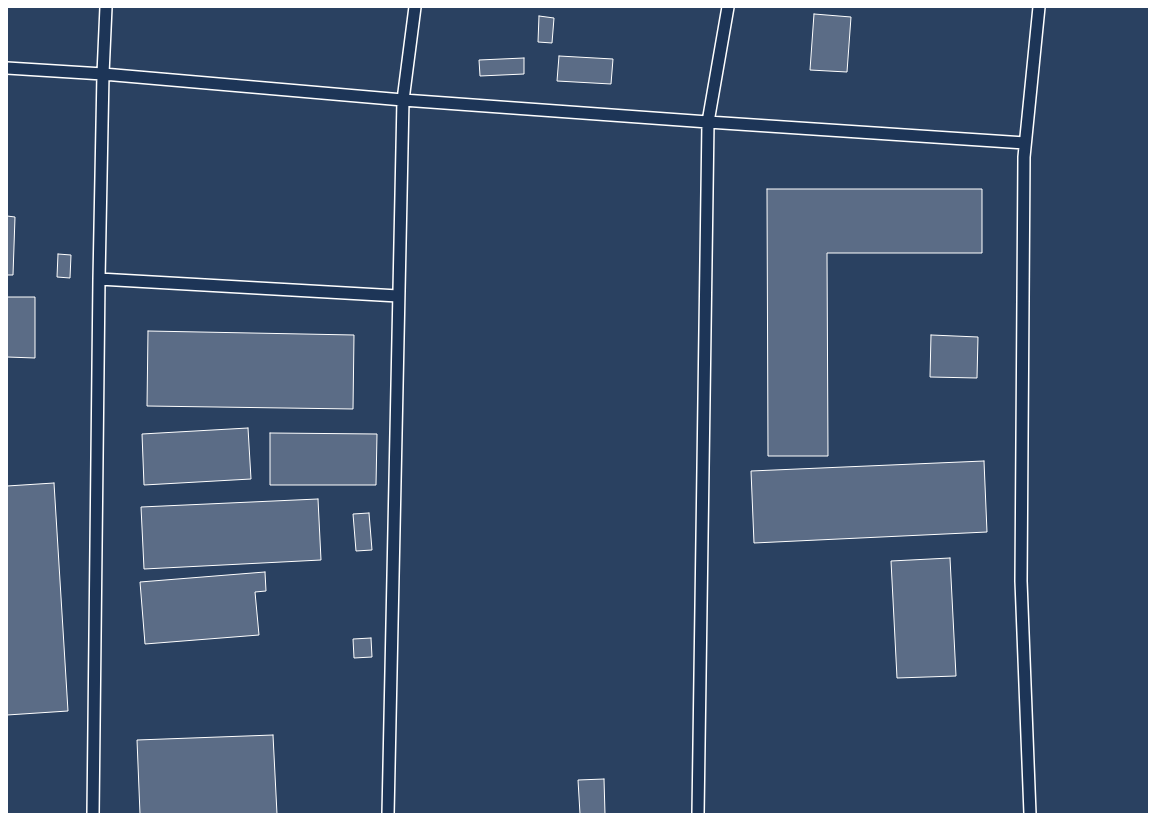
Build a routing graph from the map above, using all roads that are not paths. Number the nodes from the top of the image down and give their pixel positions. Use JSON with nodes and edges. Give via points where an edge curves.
{"nodes":[{"id":1,"x":106,"y":7,"type":"edge"},
{"id":2,"x":415,"y":7,"type":"edge"},
{"id":3,"x":728,"y":7,"type":"edge"},
{"id":4,"x":1039,"y":7,"type":"edge"},
{"id":5,"x":7,"y":68,"type":"edge"},
{"id":6,"x":103,"y":74,"type":"junction"},
{"id":7,"x":403,"y":100,"type":"junction"},
{"id":8,"x":708,"y":122,"type":"junction"},
{"id":9,"x":1025,"y":143,"type":"junction"},
{"id":10,"x":99,"y":278,"type":"junction"},
{"id":11,"x":398,"y":296,"type":"junction"},
{"id":12,"x":93,"y":814,"type":"edge"},
{"id":13,"x":388,"y":814,"type":"edge"},
{"id":14,"x":698,"y":814,"type":"edge"},
{"id":15,"x":1030,"y":814,"type":"edge"}],
"edges":[{"from":1,"to":6,"type":"lane"},
{"from":2,"to":7,"type":"lane"},
{"from":3,"to":8,"type":"lane"},
{"from":4,"to":9,"type":"lane"},
{"from":5,"to":6,"type":"lane"},
{"from":6,"to":7,"type":"lane"},
{"from":6,"to":10,"type":"lane"},
{"from":7,"to":8,"type":"lane"},
{"from":7,"to":11,"type":"lane"},
{"from":8,"to":9,"type":"lane"},
{"from":8,"to":14,"type":"lane"},
{"from":9,"to":15,"type":"lane","via":[[1021,581]]},
{"from":10,"to":11,"type":"lane"},
{"from":10,"to":12,"type":"lane"},
{"from":11,"to":13,"type":"lane"}]}
